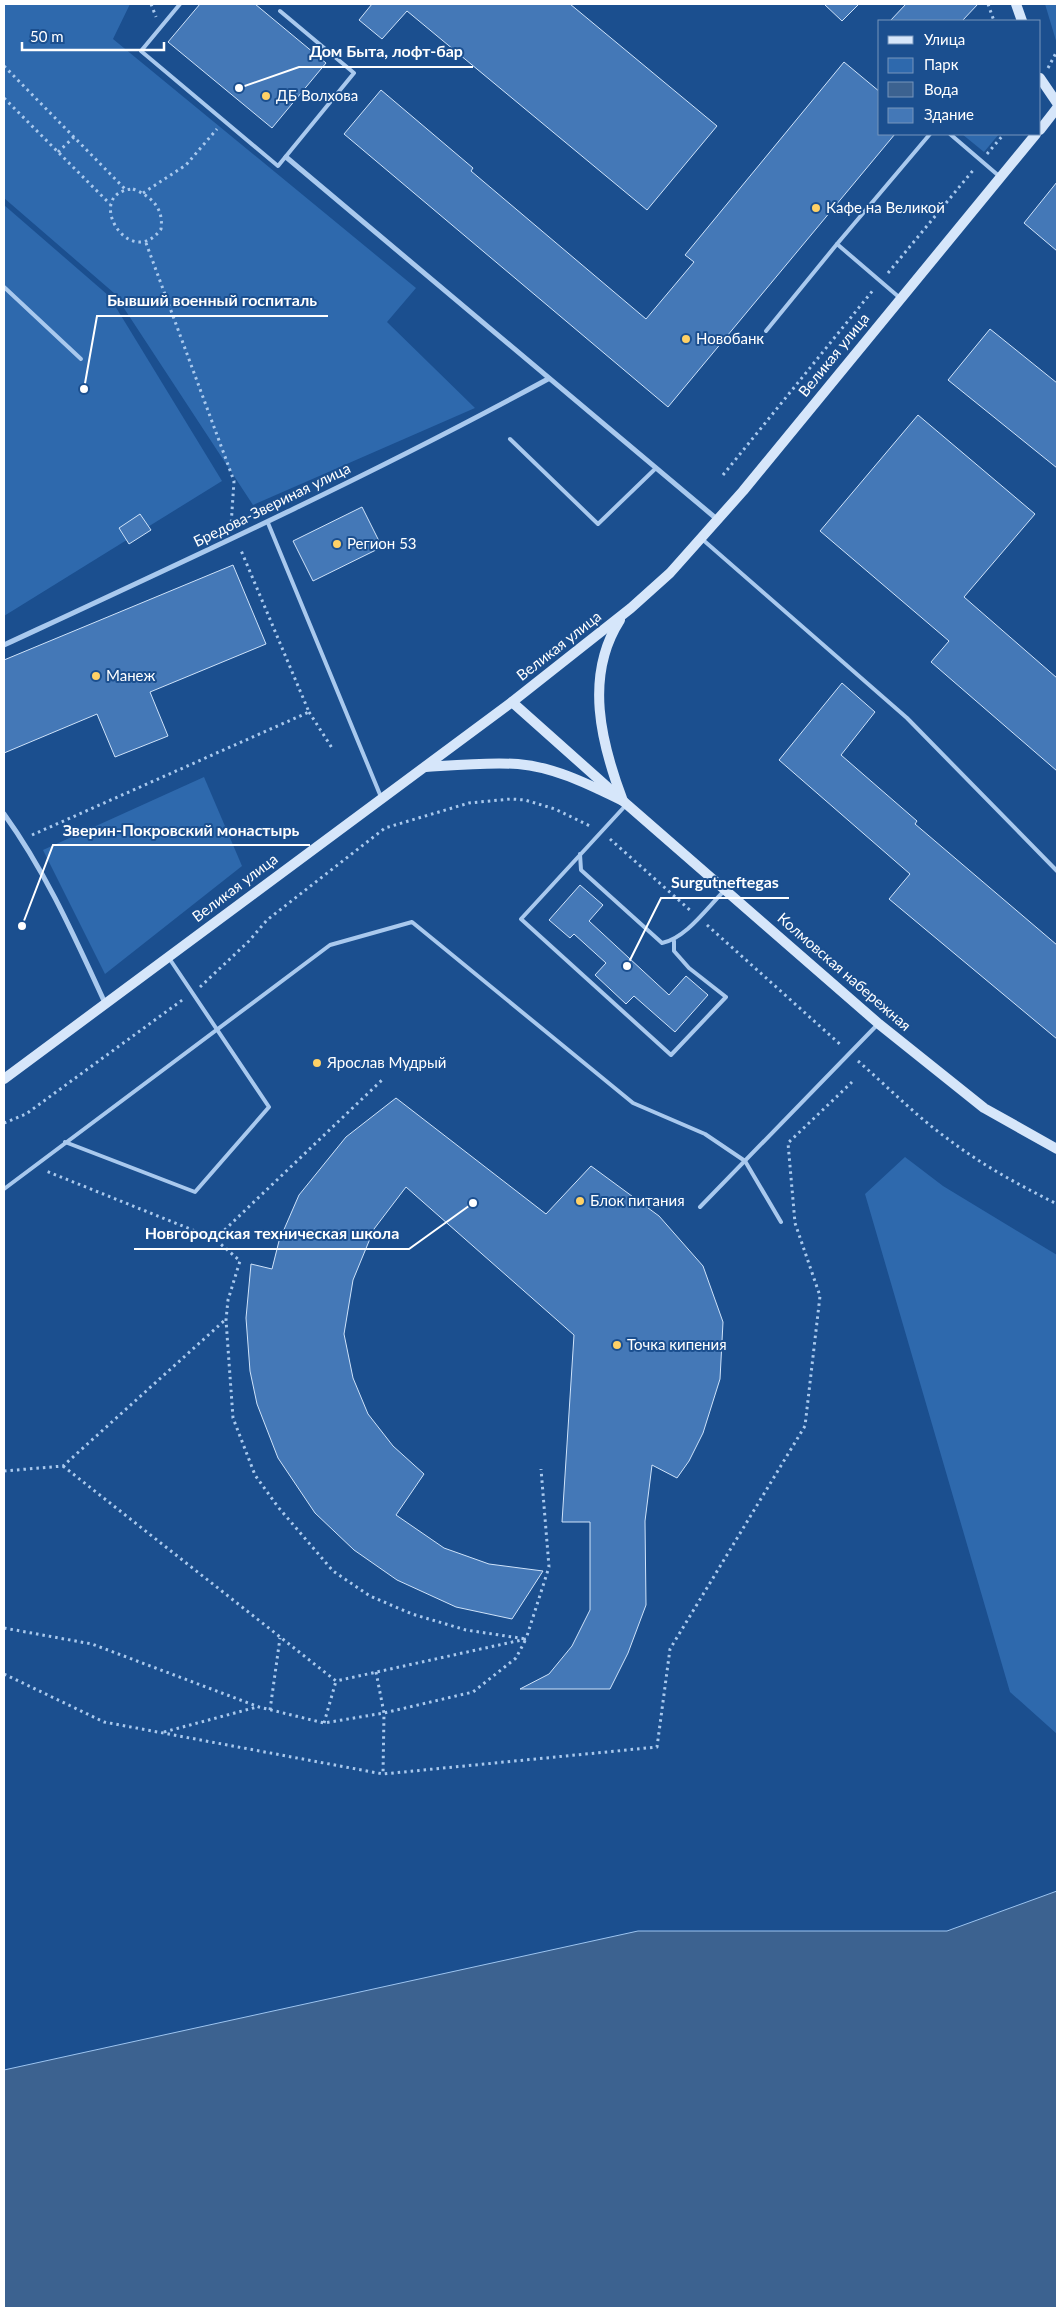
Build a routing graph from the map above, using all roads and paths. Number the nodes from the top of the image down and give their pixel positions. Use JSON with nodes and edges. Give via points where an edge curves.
{"nodes":[{"id":1,"x":180,"y":4,"type":"edge"},
{"id":2,"x":988,"y":4,"type":"edge"},
{"id":3,"x":1016,"y":4,"type":"edge"},
{"id":4,"x":280,"y":11,"type":"dead end"},
{"id":5,"x":994,"y":20,"type":"edge"},
{"id":6,"x":1022,"y":20,"type":"edge"},
{"id":7,"x":4,"y":66,"type":"edge"},
{"id":8,"x":1041,"y":79,"type":"edge"},
{"id":9,"x":4,"y":98,"type":"edge"},
{"id":10,"x":1057,"y":103,"type":"edge"},
{"id":11,"x":1057,"y":108,"type":"edge"},
{"id":12,"x":224,"y":121,"type":"junction"},
{"id":13,"x":1041,"y":129,"type":"edge"},
{"id":14,"x":929,"y":135,"type":"edge"},
{"id":15,"x":951,"y":135,"type":"edge"},
{"id":16,"x":1003,"y":135,"type":"edge"},
{"id":17,"x":1035,"y":135,"type":"edge"},
{"id":18,"x":74,"y":137,"type":"junction"},
{"id":19,"x":58,"y":152,"type":"junction"},
{"id":20,"x":286,"y":157,"type":"junction"},
{"id":21,"x":981,"y":161,"type":"junction"},
{"id":22,"x":1000,"y":178,"type":"junction"},
{"id":23,"x":126,"y":190,"type":"junction"},
{"id":24,"x":143,"y":193,"type":"junction"},
{"id":25,"x":110,"y":204,"type":"junction"},
{"id":26,"x":146,"y":243,"type":"junction"},
{"id":27,"x":837,"y":244,"type":"junction"},
{"id":28,"x":880,"y":281,"type":"junction"},
{"id":29,"x":4,"y":287,"type":"edge"},
{"id":30,"x":900,"y":298,"type":"junction"},
{"id":31,"x":766,"y":331,"type":"dead end"},
{"id":32,"x":81,"y":359,"type":"dead end"},
{"id":33,"x":548,"y":379,"type":"junction"},
{"id":34,"x":510,"y":439,"type":"dead end"},
{"id":35,"x":655,"y":469,"type":"junction"},
{"id":36,"x":723,"y":475,"type":"dead end"},
{"id":37,"x":718,"y":520,"type":"junction"},
{"id":38,"x":266,"y":523,"type":"junction"},
{"id":39,"x":236,"y":538,"type":"junction"},
{"id":40,"x":702,"y":538,"type":"junction"},
{"id":41,"x":631,"y":608,"type":"junction"},
{"id":42,"x":4,"y":646,"type":"edge"},
{"id":43,"x":512,"y":702,"type":"junction"},
{"id":44,"x":309,"y":712,"type":"junction"},
{"id":45,"x":332,"y":748,"type":"dead end"},
{"id":46,"x":424,"y":767,"type":"junction"},
{"id":47,"x":382,"y":799,"type":"junction"},
{"id":48,"x":625,"y":803,"type":"junction"},
{"id":49,"x":4,"y":814,"type":"edge"},
{"id":50,"x":385,"y":828,"type":"dead end"},
{"id":51,"x":600,"y":831,"type":"junction"},
{"id":52,"x":22,"y":839,"type":"junction"},
{"id":53,"x":580,"y":854,"type":"junction"},
{"id":54,"x":1057,"y":871,"type":"edge"},
{"id":55,"x":725,"y":890,"type":"junction"},
{"id":56,"x":698,"y":917,"type":"junction"},
{"id":57,"x":674,"y":941,"type":"junction"},
{"id":58,"x":168,"y":957,"type":"junction"},
{"id":59,"x":106,"y":1004,"type":"junction"},
{"id":60,"x":879,"y":1024,"type":"junction"},
{"id":61,"x":218,"y":1030,"type":"junction"},
{"id":62,"x":850,"y":1054,"type":"junction"},
{"id":63,"x":4,"y":1079,"type":"edge"},
{"id":64,"x":383,"y":1079,"type":"dead end"},
{"id":65,"x":852,"y":1082,"type":"dead end"},
{"id":66,"x":65,"y":1142,"type":"junction"},
{"id":67,"x":1057,"y":1149,"type":"edge"},
{"id":68,"x":745,"y":1161,"type":"junction"},
{"id":69,"x":34,"y":1166,"type":"junction"},
{"id":70,"x":4,"y":1189,"type":"edge"},
{"id":71,"x":1057,"y":1204,"type":"edge"},
{"id":72,"x":700,"y":1207,"type":"dead end"},
{"id":73,"x":781,"y":1222,"type":"dead end"},
{"id":74,"x":215,"y":1239,"type":"junction"},
{"id":75,"x":226,"y":1320,"type":"junction"},
{"id":76,"x":63,"y":1466,"type":"junction"},
{"id":77,"x":541,"y":1469,"type":"dead end"},
{"id":78,"x":4,"y":1471,"type":"edge"},
{"id":79,"x":4,"y":1628,"type":"edge"},
{"id":80,"x":280,"y":1638,"type":"junction"},
{"id":81,"x":526,"y":1639,"type":"junction"},
{"id":82,"x":376,"y":1672,"type":"junction"},
{"id":83,"x":4,"y":1674,"type":"edge"},
{"id":84,"x":336,"y":1681,"type":"junction"},
{"id":85,"x":258,"y":1707,"type":"junction"},
{"id":86,"x":270,"y":1710,"type":"junction"},
{"id":87,"x":384,"y":1713,"type":"junction"},
{"id":88,"x":324,"y":1723,"type":"junction"},
{"id":89,"x":161,"y":1733,"type":"junction"},
{"id":90,"x":383,"y":1774,"type":"junction"}],
"edges":[{"from":1,"to":12,"type":"lane","via":[[141,52]]},
{"from":2,"to":5,"type":"path"},
{"from":3,"to":6,"type":"main road"},
{"from":4,"to":20,"type":"lane","via":[[354,73]]},
{"from":7,"to":18,"type":"path"},
{"from":8,"to":10,"type":"main road"},
{"from":9,"to":19,"type":"path"},
{"from":11,"to":13,"type":"main road"},
{"from":12,"to":20,"type":"lane","via":[[278,166]]},
{"from":12,"to":24,"type":"path","via":[[186,165]]},
{"from":14,"to":27,"type":"lane"},
{"from":15,"to":21,"type":"lane"},
{"from":16,"to":21,"type":"path"},
{"from":17,"to":22,"type":"main road","name":"Великая улица"},
{"from":18,"to":19,"type":"path"},
{"from":18,"to":23,"type":"path"},
{"from":19,"to":25,"type":"path"},
{"from":20,"to":33,"type":"street"},
{"from":21,"to":22,"type":"lane"},
{"from":21,"to":28,"type":"path"},
{"from":22,"to":30,"type":"main road","name":"Великая улица"},
{"from":23,"to":24,"type":"path"},
{"from":23,"to":25,"type":"path"},
{"from":24,"to":26,"type":"path","via":[[156,205],[162,221],[155,238]]},
{"from":25,"to":26,"type":"path","via":[[111,220],[116,227],[129,239]]},
{"from":26,"to":39,"type":"path","via":[[234,481],[229,522]]},
{"from":27,"to":28,"type":"lane"},
{"from":27,"to":31,"type":"lane"},
{"from":28,"to":30,"type":"lane"},
{"from":28,"to":36,"type":"path"},
{"from":29,"to":32,"type":"lane"},
{"from":30,"to":37,"type":"main road","name":"Великая улица"},
{"from":33,"to":35,"type":"street"},
{"from":33,"to":38,"type":"street","name":"Бредова-Звериная улица"},
{"from":34,"to":35,"type":"lane","via":[[598,524]]},
{"from":35,"to":37,"type":"street"},
{"from":37,"to":40,"type":"main road","name":"Великая улица"},
{"from":38,"to":39,"type":"street","name":"Бредова-Звериная улица"},
{"from":38,"to":47,"type":"lane"},
{"from":39,"to":42,"type":"street","name":"Бредова-Звериная улица"},
{"from":39,"to":44,"type":"path"},
{"from":40,"to":41,"type":"main road","name":"Великая улица"},
{"from":40,"to":54,"type":"lane","via":[[907,718]]},
{"from":41,"to":43,"type":"main road","name":"Великая улица"},
{"from":41,"to":48,"type":"main road","via":[[612,635],[599,675],[602,735],[608,762]]},
{"from":43,"to":46,"type":"main road","name":"Великая улица"},
{"from":43,"to":48,"type":"main road"},
{"from":44,"to":45,"type":"path"},
{"from":44,"to":52,"type":"path"},
{"from":46,"to":47,"type":"main road","name":"Великая улица"},
{"from":46,"to":48,"type":"main road","via":[[501,763],[538,767],[589,784]]},
{"from":47,"to":58,"type":"main road","name":"Великая улица"},
{"from":48,"to":51,"type":"lane"},
{"from":48,"to":55,"type":"main road","name":"Колмовская набережная"},
{"from":49,"to":52,"type":"street"},
{"from":50,"to":51,"type":"path","via":[[469,804],[511,799],[556,809]]},
{"from":51,"to":53,"type":"lane"},
{"from":51,"to":56,"type":"path"},
{"from":52,"to":59,"type":"street","via":[[65,915]]},
{"from":53,"to":57,"type":"lane","via":[[581,870],[662,943]]},
{"from":53,"to":57,"type":"lane","via":[[521,919],[670,1055],[726,997],[689,968],[674,951]]},
{"from":55,"to":56,"type":"lane"},
{"from":55,"to":60,"type":"main road","name":"Колмовская набережная"},
{"from":56,"to":57,"type":"lane"},
{"from":56,"to":62,"type":"path"},
{"from":58,"to":59,"type":"main road","name":"Великая улица"},
{"from":58,"to":61,"type":"lane"},
{"from":59,"to":63,"type":"main road","name":"Великая улица"},
{"from":60,"to":62,"type":"lane"},
{"from":60,"to":67,"type":"main road","name":"Колмовская набережная","via":[[984,1108]]},
{"from":61,"to":66,"type":"lane"},
{"from":61,"to":66,"type":"lane","via":[[269,1107],[195,1192]]},
{"from":61,"to":68,"type":"lane","via":[[330,945],[412,922],[633,1103],[705,1134]]},
{"from":62,"to":68,"type":"lane"},
{"from":62,"to":71,"type":"path","via":[[952,1143],[1014,1183]]},
{"from":64,"to":74,"type":"path"},
{"from":65,"to":90,"type":"path","via":[[788,1143],[795,1223],[820,1296],[805,1426],[670,1649],[657,1747]]},
{"from":66,"to":69,"type":"lane"},
{"from":68,"to":72,"type":"lane"},
{"from":68,"to":73,"type":"lane"},
{"from":69,"to":70,"type":"lane"},
{"from":69,"to":74,"type":"path"},
{"from":74,"to":75,"type":"path","via":[[240,1262],[228,1300]]},
{"from":75,"to":76,"type":"path"},
{"from":75,"to":81,"type":"path","via":[[233,1418],[255,1474],[278,1507],[333,1571],[370,1596],[412,1614],[466,1630]]},
{"from":76,"to":78,"type":"path"},
{"from":76,"to":80,"type":"path"},
{"from":77,"to":81,"type":"path","via":[[549,1567]]},
{"from":79,"to":85,"type":"path","via":[[92,1644]]},
{"from":80,"to":84,"type":"path"},
{"from":80,"to":86,"type":"path"},
{"from":81,"to":82,"type":"path"},
{"from":81,"to":87,"type":"path","via":[[516,1658],[472,1692]]},
{"from":82,"to":84,"type":"path"},
{"from":82,"to":87,"type":"path"},
{"from":83,"to":89,"type":"path","via":[[104,1722]]},
{"from":84,"to":88,"type":"path"},
{"from":85,"to":86,"type":"path"},
{"from":85,"to":89,"type":"path"},
{"from":86,"to":88,"type":"path"},
{"from":87,"to":88,"type":"path"},
{"from":87,"to":90,"type":"path"},
{"from":89,"to":90,"type":"path"}]}
